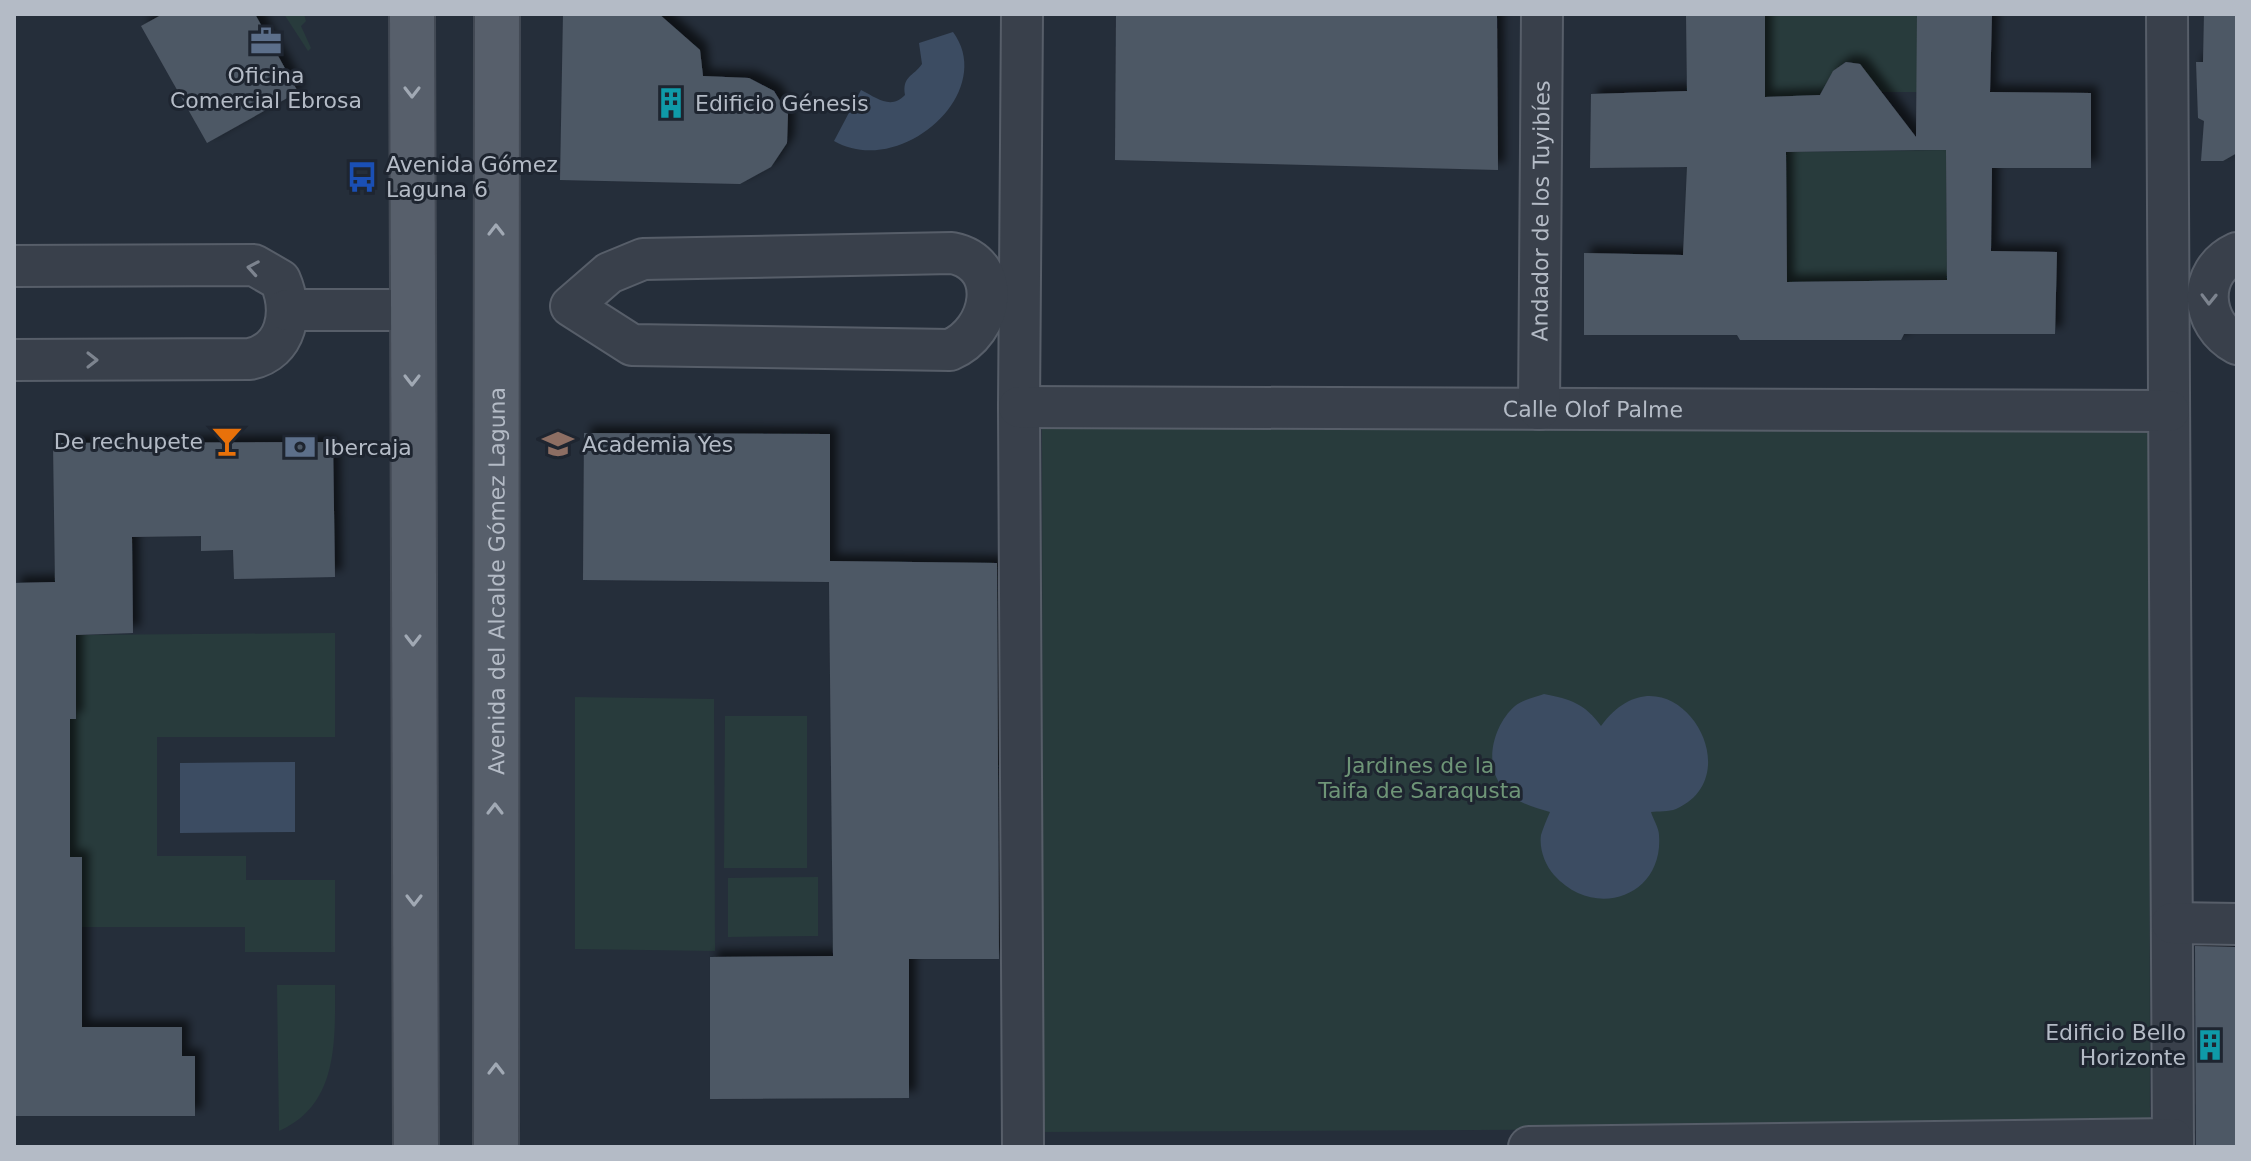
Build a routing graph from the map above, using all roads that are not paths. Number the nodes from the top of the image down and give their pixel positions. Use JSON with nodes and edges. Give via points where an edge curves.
{"nodes":[{"id":1,"x":412,"y":14,"type":"edge"},
{"id":2,"x":497,"y":14,"type":"edge"},
{"id":3,"x":1022,"y":14,"type":"edge"},
{"id":4,"x":1542,"y":14,"type":"edge"},
{"id":5,"x":2167,"y":14,"type":"edge"},
{"id":6,"x":2237,"y":253,"type":"edge"},
{"id":7,"x":14,"y":266,"type":"edge"},
{"id":8,"x":571,"y":306,"type":"joint"},
{"id":9,"x":287,"y":310,"type":"junction"},
{"id":10,"x":411,"y":310,"type":"junction"},
{"id":11,"x":2237,"y":344,"type":"edge"},
{"id":12,"x":14,"y":360,"type":"edge"},
{"id":13,"x":1019,"y":407,"type":"junction"},
{"id":14,"x":1539,"y":409,"type":"junction"},
{"id":15,"x":2169,"y":411,"type":"junction"},
{"id":16,"x":2172,"y":923,"type":"junction"},
{"id":17,"x":2237,"y":924,"type":"edge"},
{"id":18,"x":2173,"y":1143,"type":"edge"},
{"id":19,"x":416,"y":1147,"type":"edge"},
{"id":20,"x":496,"y":1147,"type":"edge"},
{"id":21,"x":1023,"y":1147,"type":"edge"},
{"id":22,"x":1529,"y":1147,"type":"edge"}],
"edges":[{"from":1,"to":10,"type":"main road","one_way":true},
{"from":20,"to":2,"type":"main road","name":"Avenida del Alcalde Gómez Laguna","one_way":true},
{"from":3,"to":13,"type":"street"},
{"from":4,"to":14,"type":"street","name":"Andador de los Tuyibíes"},
{"from":5,"to":15,"type":"street"},
{"from":6,"to":11,"type":"street","one_way":true,"via":[[2214,271],[2207,303],[2214,326]]},
{"from":9,"to":7,"type":"street","one_way":true,"via":[[280,280],[254,265]]},
{"from":8,"to":8,"type":"street","via":[[632,345],[950,350],[975,335],[986,295],[981,268],[968,256],[952,253],[643,259],[609,273]]},
{"from":9,"to":10,"type":"street"},
{"from":12,"to":9,"type":"street","one_way":true,"via":[[250,359],[274,349],[283,336]]},
{"from":10,"to":19,"type":"main road","one_way":true},
{"from":13,"to":14,"type":"street","name":"Calle Olof Palme"},
{"from":13,"to":21,"type":"street"},
{"from":14,"to":15,"type":"street","name":"Calle Olof Palme"},
{"from":15,"to":16,"type":"street"},
{"from":16,"to":17,"type":"street"},
{"from":16,"to":18,"type":"street"},
{"from":18,"to":22,"type":"street"}]}
